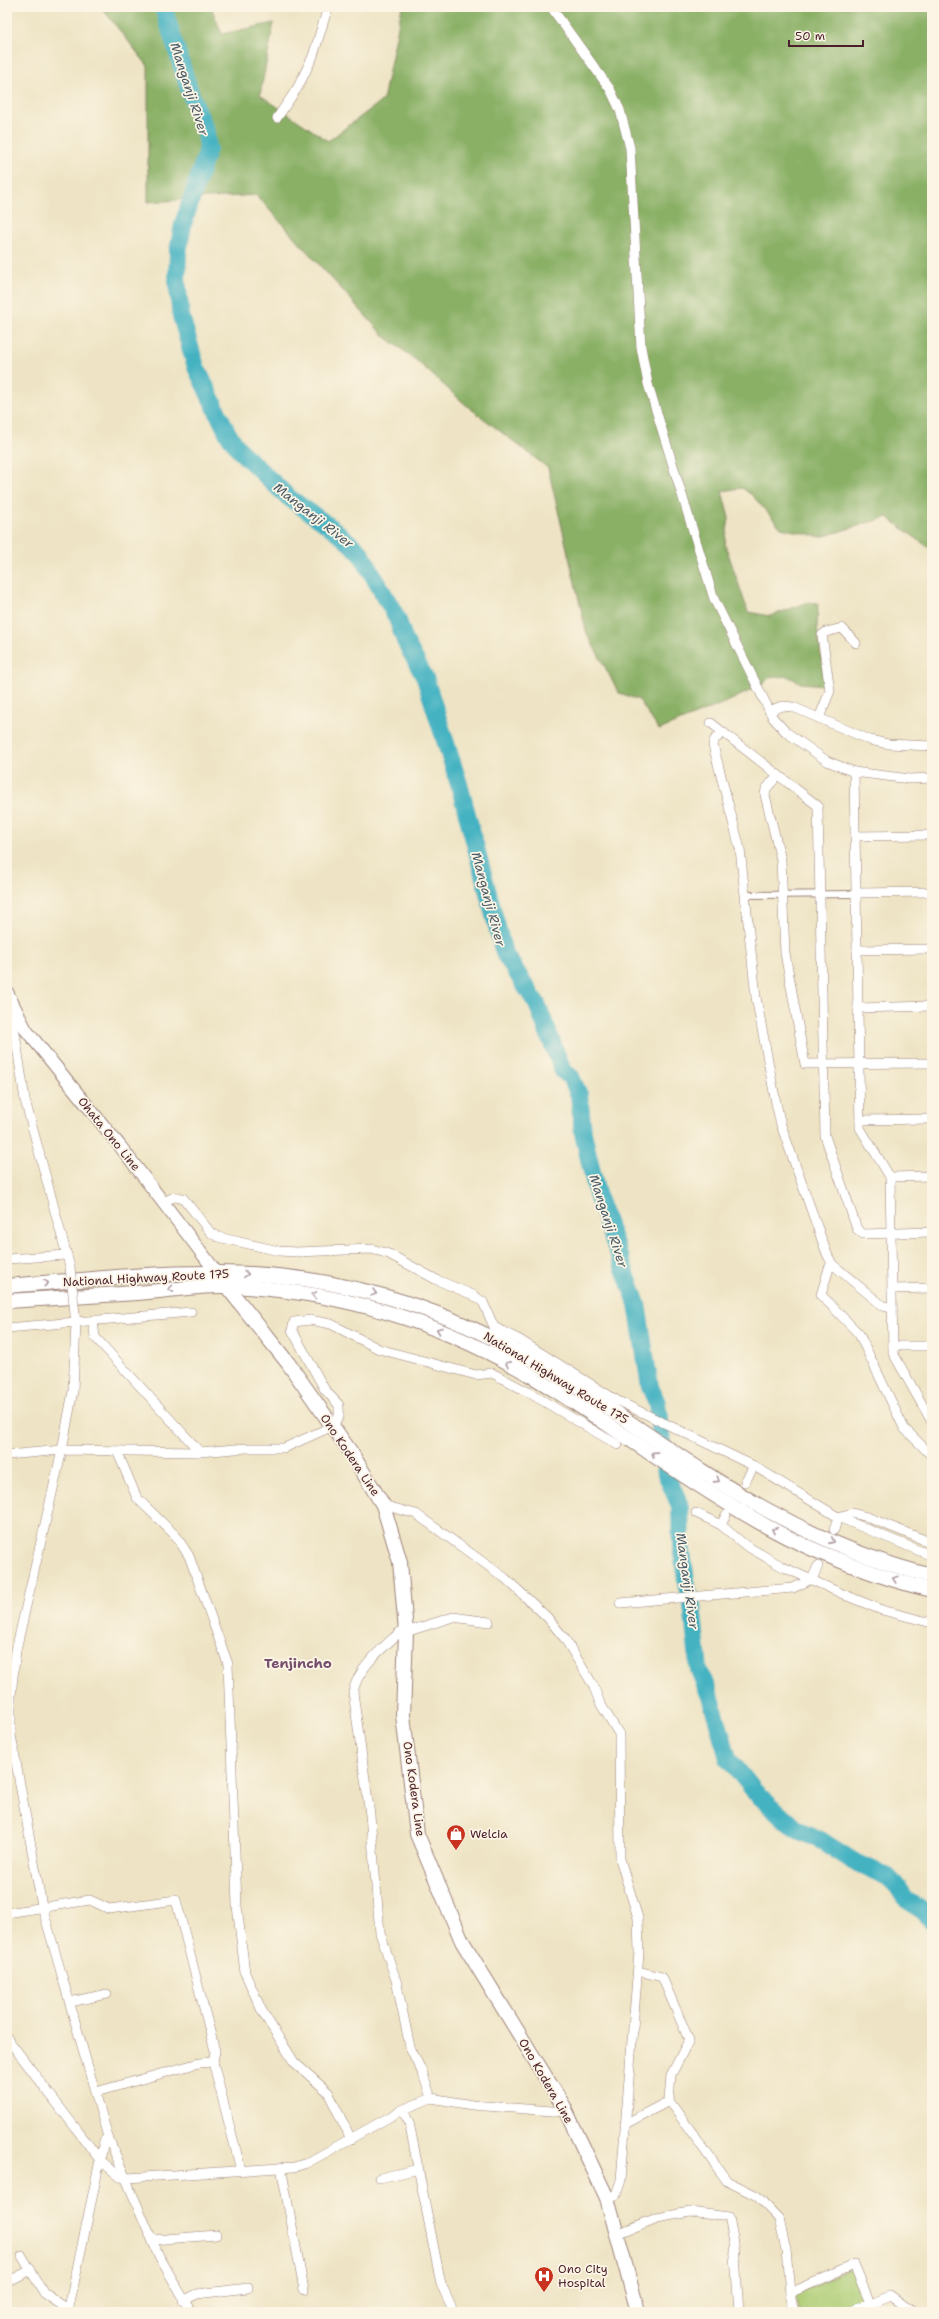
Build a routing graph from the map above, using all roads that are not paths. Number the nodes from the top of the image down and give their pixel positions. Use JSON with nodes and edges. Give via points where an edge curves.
{"nodes":[{"id":1,"x":328,"y":7,"type":"edge"},
{"id":2,"x":551,"y":7,"type":"edge"},
{"id":3,"x":277,"y":118,"type":"dead end"},
{"id":4,"x":856,"y":643,"type":"dead end"},
{"id":5,"x":769,"y":711,"type":"junction"},
{"id":6,"x":819,"y":718,"type":"junction"},
{"id":7,"x":711,"y":723,"type":"dead end"},
{"id":8,"x":723,"y":733,"type":"junction"},
{"id":9,"x":932,"y":746,"type":"edge"},
{"id":10,"x":854,"y":772,"type":"junction"},
{"id":11,"x":778,"y":776,"type":"junction"},
{"id":12,"x":932,"y":778,"type":"edge"},
{"id":13,"x":932,"y":835,"type":"edge"},
{"id":14,"x":855,"y":836,"type":"junction"},
{"id":15,"x":932,"y":892,"type":"edge"},
{"id":16,"x":856,"y":894,"type":"junction"},
{"id":17,"x":744,"y":895,"type":"junction"},
{"id":18,"x":782,"y":895,"type":"junction"},
{"id":19,"x":820,"y":895,"type":"junction"},
{"id":20,"x":932,"y":949,"type":"edge"},
{"id":21,"x":857,"y":950,"type":"junction"},
{"id":22,"x":7,"y":992,"type":"edge"},
{"id":23,"x":932,"y":1006,"type":"edge"},
{"id":24,"x":858,"y":1008,"type":"junction"},
{"id":25,"x":15,"y":1013,"type":"junction"},
{"id":26,"x":932,"y":1063,"type":"edge"},
{"id":27,"x":824,"y":1065,"type":"junction"},
{"id":28,"x":859,"y":1065,"type":"junction"},
{"id":29,"x":932,"y":1119,"type":"edge"},
{"id":30,"x":860,"y":1120,"type":"junction"},
{"id":31,"x":932,"y":1176,"type":"edge"},
{"id":32,"x":890,"y":1177,"type":"junction"},
{"id":33,"x":163,"y":1202,"type":"junction"},
{"id":34,"x":932,"y":1232,"type":"edge"},
{"id":35,"x":891,"y":1233,"type":"junction"},
{"id":36,"x":67,"y":1255,"type":"junction"},
{"id":37,"x":7,"y":1259,"type":"edge"},
{"id":38,"x":832,"y":1264,"type":"junction"},
{"id":39,"x":217,"y":1273,"type":"junction"},
{"id":40,"x":7,"y":1286,"type":"edge"},
{"id":41,"x":225,"y":1286,"type":"junction"},
{"id":42,"x":932,"y":1288,"type":"edge"},
{"id":43,"x":892,"y":1289,"type":"junction"},
{"id":44,"x":7,"y":1301,"type":"edge"},
{"id":45,"x":892,"y":1308,"type":"junction"},
{"id":46,"x":191,"y":1312,"type":"dead end"},
{"id":47,"x":76,"y":1319,"type":"junction"},
{"id":48,"x":93,"y":1321,"type":"junction"},
{"id":49,"x":7,"y":1328,"type":"edge"},
{"id":50,"x":893,"y":1346,"type":"junction"},
{"id":51,"x":932,"y":1346,"type":"edge"},
{"id":52,"x":932,"y":1403,"type":"edge"},
{"id":53,"x":922,"y":1404,"type":"junction"},
{"id":54,"x":932,"y":1422,"type":"edge"},
{"id":55,"x":331,"y":1427,"type":"junction"},
{"id":56,"x":618,"y":1445,"type":"dead end"},
{"id":57,"x":62,"y":1450,"type":"junction"},
{"id":58,"x":118,"y":1451,"type":"junction"},
{"id":59,"x":200,"y":1452,"type":"junction"},
{"id":60,"x":7,"y":1455,"type":"edge"},
{"id":61,"x":932,"y":1456,"type":"edge"},
{"id":62,"x":754,"y":1466,"type":"junction"},
{"id":63,"x":745,"y":1482,"type":"dead end"},
{"id":64,"x":383,"y":1505,"type":"junction"},
{"id":65,"x":696,"y":1513,"type":"dead end"},
{"id":66,"x":726,"y":1515,"type":"dead end"},
{"id":67,"x":838,"y":1517,"type":"junction"},
{"id":68,"x":721,"y":1525,"type":"junction"},
{"id":69,"x":834,"y":1530,"type":"dead end"},
{"id":70,"x":932,"y":1543,"type":"edge"},
{"id":71,"x":932,"y":1556,"type":"edge"},
{"id":72,"x":818,"y":1566,"type":"dead end"},
{"id":73,"x":932,"y":1576,"type":"edge"},
{"id":74,"x":812,"y":1579,"type":"junction"},
{"id":75,"x":932,"y":1590,"type":"edge"},
{"id":76,"x":620,"y":1603,"type":"dead end"},
{"id":77,"x":489,"y":1622,"type":"dead end"},
{"id":78,"x":932,"y":1623,"type":"edge"},
{"id":79,"x":406,"y":1632,"type":"junction"},
{"id":80,"x":9,"y":1734,"type":"edge"},
{"id":81,"x":42,"y":1906,"type":"junction"},
{"id":82,"x":7,"y":1912,"type":"edge"},
{"id":83,"x":638,"y":1971,"type":"junction"},
{"id":84,"x":108,"y":1994,"type":"dead end"},
{"id":85,"x":70,"y":2002,"type":"junction"},
{"id":86,"x":7,"y":2038,"type":"edge"},
{"id":87,"x":213,"y":2062,"type":"junction"},
{"id":88,"x":96,"y":2092,"type":"junction"},
{"id":89,"x":431,"y":2098,"type":"junction"},
{"id":90,"x":669,"y":2101,"type":"junction"},
{"id":91,"x":402,"y":2110,"type":"junction"},
{"id":92,"x":565,"y":2112,"type":"junction"},
{"id":93,"x":625,"y":2124,"type":"junction"},
{"id":94,"x":108,"y":2137,"type":"junction"},
{"id":95,"x":351,"y":2139,"type":"junction"},
{"id":96,"x":100,"y":2160,"type":"junction"},
{"id":97,"x":280,"y":2167,"type":"junction"},
{"id":98,"x":419,"y":2169,"type":"junction"},
{"id":99,"x":241,"y":2170,"type":"junction"},
{"id":100,"x":127,"y":2178,"type":"junction"},
{"id":101,"x":380,"y":2178,"type":"dead end"},
{"id":102,"x":607,"y":2198,"type":"junction"},
{"id":103,"x":617,"y":2234,"type":"junction"},
{"id":104,"x":216,"y":2235,"type":"dead end"},
{"id":105,"x":153,"y":2240,"type":"junction"},
{"id":106,"x":22,"y":2256,"type":"dead end"},
{"id":107,"x":30,"y":2270,"type":"junction"},
{"id":108,"x":7,"y":2282,"type":"edge"},
{"id":109,"x":248,"y":2288,"type":"dead end"},
{"id":110,"x":304,"y":2290,"type":"dead end"},
{"id":111,"x":790,"y":2293,"type":"junction"},
{"id":112,"x":183,"y":2301,"type":"junction"},
{"id":113,"x":870,"y":2303,"type":"junction"},
{"id":114,"x":68,"y":2311,"type":"edge"},
{"id":115,"x":190,"y":2312,"type":"edge"},
{"id":116,"x":454,"y":2312,"type":"edge"},
{"id":117,"x":638,"y":2312,"type":"edge"},
{"id":118,"x":739,"y":2312,"type":"edge"},
{"id":119,"x":794,"y":2312,"type":"edge"},
{"id":120,"x":849,"y":2312,"type":"edge"},
{"id":121,"x":913,"y":2312,"type":"edge"}],
"edges":[{"from":1,"to":3,"type":"street","via":[[313,56],[298,87]]},
{"from":2,"to":5,"type":"street","via":[[610,89],[620,110],[630,148],[641,347],[648,384],[714,599]]},
{"from":4,"to":6,"type":"street","via":[[842,628],[822,635],[830,691]]},
{"from":5,"to":6,"type":"street","via":[[782,706],[793,706]]},
{"from":5,"to":10,"type":"street","via":[[786,732],[821,757]]},
{"from":6,"to":9,"type":"street","via":[[870,740],[888,744]]},
{"from":7,"to":8,"type":"street"},
{"from":8,"to":11,"type":"street"},
{"from":8,"to":17,"type":"street","via":[[715,739],[713,745],[740,849]]},
{"from":10,"to":12,"type":"street","via":[[910,779]]},
{"from":10,"to":14,"type":"street"},
{"from":11,"to":18,"type":"street","via":[[766,789],[765,795],[781,860]]},
{"from":11,"to":19,"type":"street","via":[[818,806]]},
{"from":13,"to":14,"type":"street"},
{"from":14,"to":16,"type":"street"},
{"from":15,"to":16,"type":"street"},
{"from":16,"to":19,"type":"street"},
{"from":16,"to":21,"type":"street"},
{"from":17,"to":18,"type":"street"},
{"from":17,"to":38,"type":"street","via":[[756,997],[777,1110],[826,1254]]},
{"from":18,"to":19,"type":"street"},
{"from":18,"to":27,"type":"street","via":[[784,953],[801,1052],[805,1064]]},
{"from":19,"to":27,"type":"street"},
{"from":20,"to":21,"type":"street"},
{"from":21,"to":24,"type":"street"},
{"from":22,"to":25,"type":"main road","name":"Ohata Ono Line"},
{"from":23,"to":24,"type":"street"},
{"from":24,"to":28,"type":"street"},
{"from":25,"to":33,"type":"main road","name":"Ohata Ono Line"},
{"from":25,"to":36,"type":"street","via":[[12,1020],[25,1100]]},
{"from":26,"to":28,"type":"street"},
{"from":27,"to":28,"type":"street"},
{"from":27,"to":35,"type":"street","via":[[825,1136],[857,1229],[863,1234]]},
{"from":28,"to":30,"type":"street"},
{"from":29,"to":30,"type":"street"},
{"from":30,"to":32,"type":"street","via":[[860,1128]]},
{"from":31,"to":32,"type":"street"},
{"from":32,"to":35,"type":"street"},
{"from":33,"to":39,"type":"main road","name":"Ohata Ono Line"},
{"from":33,"to":62,"type":"street","via":[[174,1197],[183,1198],[211,1233],[253,1246],[296,1252],[372,1249],[389,1254],[437,1280],[474,1295],[484,1302],[494,1327],[520,1340],[618,1401]]},
{"from":34,"to":35,"type":"street"},
{"from":35,"to":43,"type":"street"},
{"from":36,"to":37,"type":"street"},
{"from":36,"to":47,"type":"street","bridge":true},
{"from":38,"to":45,"type":"street","via":[[883,1306]]},
{"from":38,"to":61,"type":"street","via":[[821,1296],[858,1334],[904,1428]]},
{"from":40,"to":39,"type":"main road","name":"National Highway Route 175","one_way":true},
{"from":39,"to":41,"type":"main road","name":"Ono Kodera Line"},
{"from":39,"to":73,"type":"main road","name":"National Highway Route 175","one_way":true,"via":[[306,1279],[353,1288],[402,1301],[484,1334],[584,1392],[769,1512],[865,1556]]},
{"from":41,"to":44,"type":"main road","name":"National Highway Route 175","one_way":true},
{"from":41,"to":55,"type":"main road","name":"Ono Kodera Line","via":[[288,1363]]},
{"from":75,"to":41,"type":"main road","name":"National Highway Route 175","one_way":true,"via":[[860,1567],[769,1528],[562,1395],[474,1346],[440,1331],[349,1301],[304,1293]]},
{"from":42,"to":43,"type":"street"},
{"from":43,"to":45,"type":"street"},
{"from":45,"to":50,"type":"street"},
{"from":46,"to":48,"type":"street"},
{"from":47,"to":48,"type":"street"},
{"from":47,"to":49,"type":"street"},
{"from":47,"to":57,"type":"street","via":[[73,1391]]},
{"from":48,"to":59,"type":"street","via":[[95,1337]]},
{"from":50,"to":51,"type":"street"},
{"from":50,"to":53,"type":"street","via":[[893,1353]]},
{"from":52,"to":53,"type":"street"},
{"from":53,"to":54,"type":"street"},
{"from":55,"to":56,"type":"street","via":[[339,1417],[339,1405],[325,1390],[293,1335],[294,1322],[299,1320],[331,1324],[379,1349],[476,1375],[492,1373]]},
{"from":55,"to":59,"type":"street","via":[[284,1448]]},
{"from":55,"to":64,"type":"main road","name":"Ono Kodera Line","via":[[350,1451]]},
{"from":57,"to":58,"type":"street"},
{"from":57,"to":60,"type":"street"},
{"from":57,"to":80,"type":"street","via":[[16,1650]]},
{"from":58,"to":59,"type":"street"},
{"from":58,"to":95,"type":"street","via":[[137,1498],[176,1536],[189,1556],[228,1664],[237,1906],[245,1973],[262,2011],[294,2062],[328,2092]]},
{"from":62,"to":63,"type":"street"},
{"from":62,"to":67,"type":"street"},
{"from":64,"to":79,"type":"main road","name":"Ono Kodera Line","via":[[400,1562]]},
{"from":64,"to":83,"type":"street","via":[[416,1514],[505,1578],[547,1617],[565,1639],[593,1685],[600,1703],[612,1718],[619,1734],[620,1859],[638,1918]]},
{"from":65,"to":68,"type":"street"},
{"from":66,"to":68,"type":"street"},
{"from":67,"to":69,"type":"street"},
{"from":67,"to":70,"type":"street","via":[[852,1513],[867,1517]]},
{"from":67,"to":71,"type":"street"},
{"from":68,"to":74,"type":"street","via":[[745,1546],[783,1567]]},
{"from":72,"to":74,"type":"street"},
{"from":74,"to":76,"type":"street","via":[[793,1588]]},
{"from":74,"to":78,"type":"street","via":[[882,1610]]},
{"from":77,"to":79,"type":"street","via":[[453,1617]]},
{"from":79,"to":89,"type":"street","via":[[401,1631],[364,1668],[355,1682],[353,1692],[370,1815],[380,1934],[396,1980],[410,2047]]},
{"from":79,"to":92,"type":"main road","name":"Ono Kodera Line","via":[[403,1715],[418,1834],[462,1941]]},
{"from":80,"to":81,"type":"street"},
{"from":81,"to":82,"type":"street"},
{"from":81,"to":85,"type":"street"},
{"from":81,"to":87,"type":"street","via":[[90,1900],[109,1909],[176,1900],[215,2051]]},
{"from":83,"to":90,"type":"street","via":[[662,1977],[689,2040],[671,2075]]},
{"from":83,"to":93,"type":"street"},
{"from":84,"to":85,"type":"street"},
{"from":85,"to":88,"type":"street"},
{"from":86,"to":96,"type":"street"},
{"from":87,"to":88,"type":"street","via":[[199,2063]]},
{"from":87,"to":99,"type":"street"},
{"from":88,"to":94,"type":"street"},
{"from":89,"to":91,"type":"street"},
{"from":89,"to":92,"type":"street","via":[[472,2105]]},
{"from":90,"to":93,"type":"street"},
{"from":90,"to":111,"type":"street","via":[[728,2181],[757,2196],[779,2219],[786,2250]]},
{"from":91,"to":95,"type":"street"},
{"from":91,"to":98,"type":"street","via":[[409,2122]]},
{"from":92,"to":102,"type":"main road","name":"Ono Kodera Line"},
{"from":93,"to":102,"type":"street","via":[[621,2180],[616,2195]]},
{"from":94,"to":96,"type":"street","via":[[104,2141]]},
{"from":94,"to":100,"type":"street"},
{"from":95,"to":97,"type":"street","via":[[307,2163]]},
{"from":96,"to":100,"type":"street","via":[[120,2177]]},
{"from":96,"to":114,"type":"street"},
{"from":97,"to":99,"type":"street"},
{"from":97,"to":110,"type":"street"},
{"from":98,"to":101,"type":"street"},
{"from":98,"to":116,"type":"street","via":[[441,2284]]},
{"from":99,"to":100,"type":"street"},
{"from":100,"to":105,"type":"street"},
{"from":102,"to":103,"type":"main road","name":"Ono Kodera Line"},
{"from":103,"to":117,"type":"main road","name":"Ono Kodera Line"},
{"from":103,"to":118,"type":"street","via":[[657,2218],[690,2212],[729,2217],[734,2243]]},
{"from":104,"to":105,"type":"street"},
{"from":105,"to":112,"type":"street"},
{"from":106,"to":107,"type":"street"},
{"from":107,"to":108,"type":"street"},
{"from":107,"to":114,"type":"street","via":[[44,2293]]},
{"from":109,"to":112,"type":"street","via":[[197,2294]]},
{"from":111,"to":113,"type":"street","via":[[854,2265]]},
{"from":111,"to":119,"type":"street"},
{"from":112,"to":115,"type":"street"},
{"from":113,"to":120,"type":"street"},
{"from":113,"to":121,"type":"street","via":[[890,2295]]}]}
